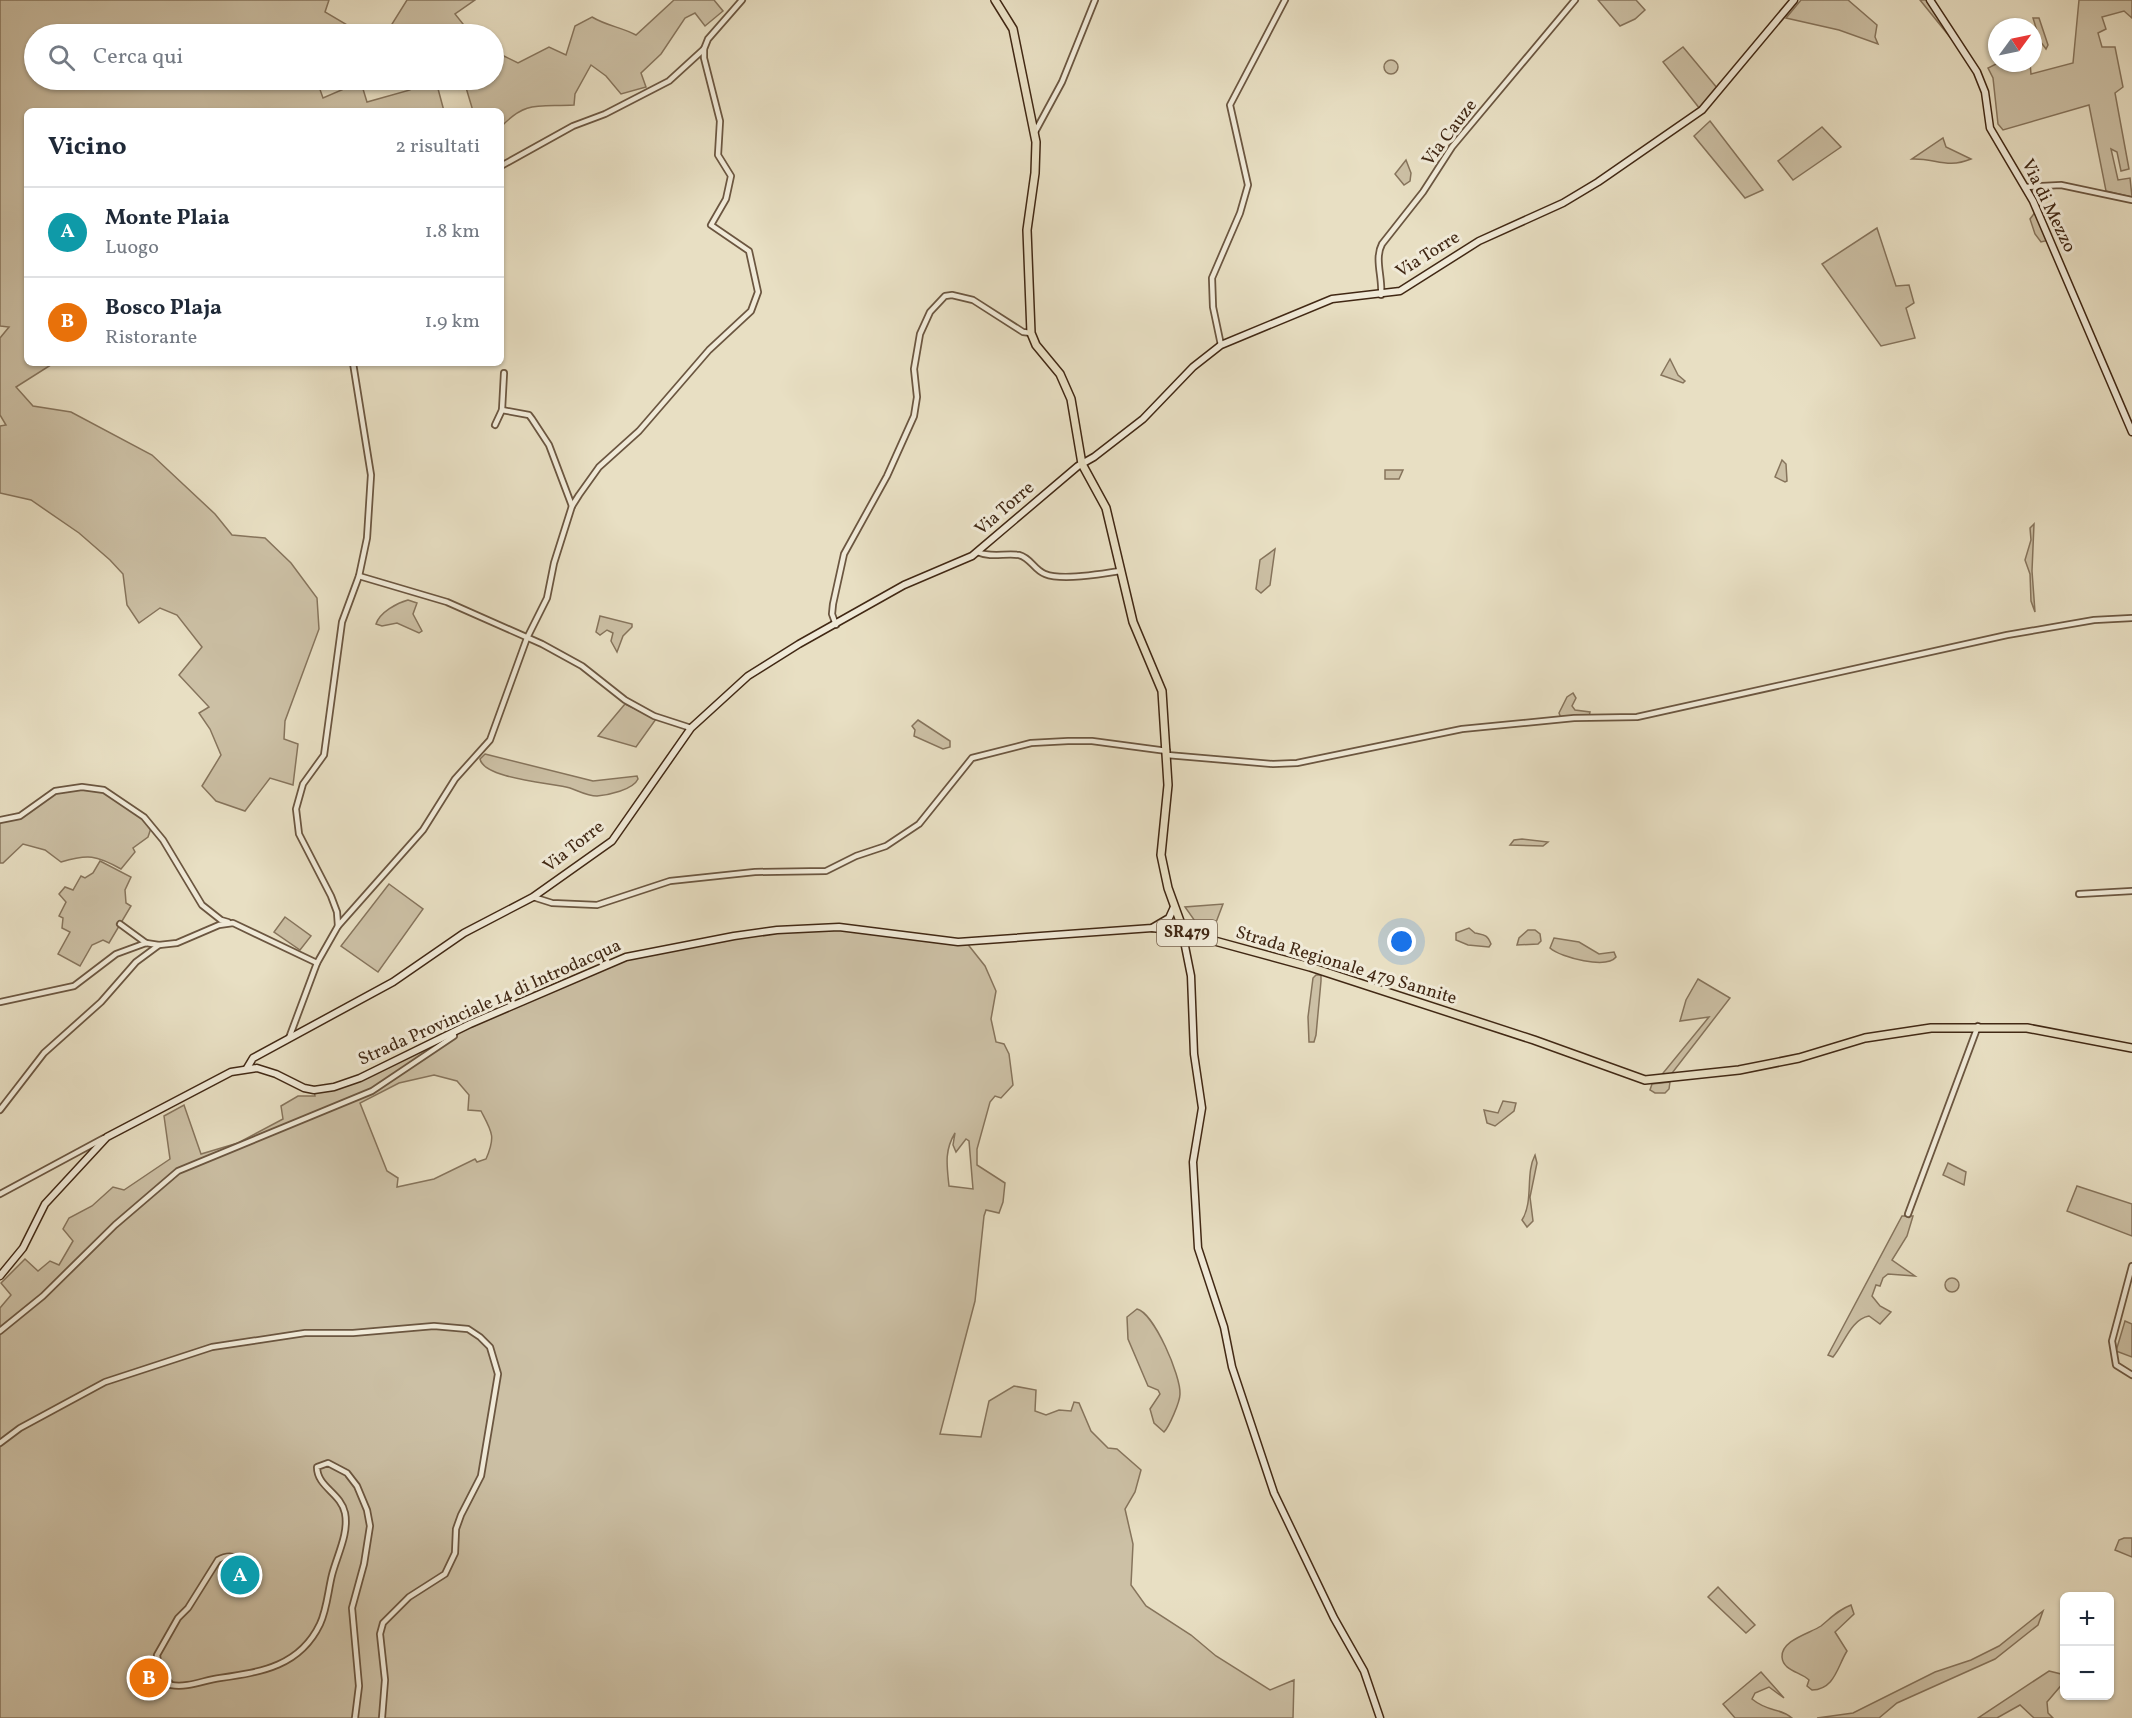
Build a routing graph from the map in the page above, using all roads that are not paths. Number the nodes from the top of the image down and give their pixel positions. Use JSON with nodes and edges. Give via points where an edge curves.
{"nodes":[{"id":1,"x":742,"y":0,"type":"edge"},
{"id":2,"x":995,"y":0,"type":"edge"},
{"id":3,"x":1095,"y":0,"type":"edge"},
{"id":4,"x":1285,"y":0,"type":"edge"},
{"id":5,"x":1575,"y":0,"type":"edge"},
{"id":6,"x":1794,"y":0,"type":"edge"},
{"id":7,"x":1930,"y":0,"type":"edge"},
{"id":8,"x":704,"y":49,"type":"junction"},
{"id":9,"x":1035,"y":132,"type":"junction"},
{"id":10,"x":504,"y":164,"type":"edge"},
{"id":11,"x":2025,"y":187,"type":"junction"},
{"id":12,"x":2132,"y":200,"type":"edge"},
{"id":13,"x":1381,"y":295,"type":"junction"},
{"id":14,"x":1030,"y":333,"type":"junction"},
{"id":15,"x":1221,"y":345,"type":"junction"},
{"id":16,"x":353,"y":366,"type":"edge"},
{"id":17,"x":504,"y":374,"type":"dead end"},
{"id":18,"x":502,"y":411,"type":"junction"},
{"id":19,"x":495,"y":425,"type":"dead end"},
{"id":20,"x":2132,"y":432,"type":"edge"},
{"id":21,"x":1082,"y":464,"type":"junction"},
{"id":22,"x":572,"y":506,"type":"junction"},
{"id":23,"x":977,"y":552,"type":"junction"},
{"id":24,"x":1120,"y":571,"type":"junction"},
{"id":25,"x":359,"y":576,"type":"junction"},
{"id":26,"x":2132,"y":618,"type":"edge"},
{"id":27,"x":836,"y":625,"type":"junction"},
{"id":28,"x":527,"y":638,"type":"junction"},
{"id":29,"x":691,"y":728,"type":"junction"},
{"id":30,"x":1167,"y":753,"type":"junction"},
{"id":31,"x":0,"y":820,"type":"edge"},
{"id":32,"x":2132,"y":891,"type":"edge"},
{"id":33,"x":2079,"y":894,"type":"dead end"},
{"id":34,"x":533,"y":897,"type":"junction"},
{"id":35,"x":1174,"y":907,"type":"junction"},
{"id":36,"x":228,"y":922,"type":"junction"},
{"id":37,"x":120,"y":924,"type":"dead end"},
{"id":38,"x":338,"y":926,"type":"junction"},
{"id":39,"x":1152,"y":928,"type":"junction"},
{"id":40,"x":1186,"y":932,"type":"junction"},
{"id":41,"x":146,"y":943,"type":"junction"},
{"id":42,"x":159,"y":945,"type":"junction"},
{"id":43,"x":317,"y":963,"type":"junction"},
{"id":44,"x":0,"y":1002,"type":"edge"},
{"id":45,"x":1978,"y":1026,"type":"junction"},
{"id":46,"x":453,"y":1032,"type":"junction"},
{"id":47,"x":289,"y":1038,"type":"junction"},
{"id":48,"x":2132,"y":1048,"type":"edge"},
{"id":49,"x":247,"y":1068,"type":"junction"},
{"id":50,"x":0,"y":1110,"type":"edge"},
{"id":51,"x":106,"y":1137,"type":"junction"},
{"id":52,"x":0,"y":1194,"type":"edge"},
{"id":53,"x":1908,"y":1215,"type":"dead end"},
{"id":54,"x":2132,"y":1266,"type":"edge"},
{"id":55,"x":0,"y":1276,"type":"edge"},
{"id":56,"x":0,"y":1331,"type":"edge"},
{"id":57,"x":2132,"y":1375,"type":"edge"},
{"id":58,"x":0,"y":1443,"type":"edge"},
{"id":59,"x":246,"y":1566,"type":"dead end"},
{"id":60,"x":355,"y":1718,"type":"edge"},
{"id":61,"x":382,"y":1718,"type":"edge"},
{"id":62,"x":1380,"y":1718,"type":"edge"}],
"edges":[{"from":1,"to":8,"type":"street"},
{"from":2,"to":9,"type":"main road","via":[[1013,29]]},
{"from":3,"to":9,"type":"street","via":[[1062,82]]},
{"from":4,"to":15,"type":"street","via":[[1230,105],[1248,185],[1212,278]]},
{"from":5,"to":13,"type":"street","name":"Via Cauze","via":[[1452,147],[1382,244],[1378,254]]},
{"from":6,"to":13,"type":"main road","name":"Via Torre","via":[[1702,110],[1687,122],[1563,203],[1479,241],[1400,291]]},
{"from":7,"to":11,"type":"main road","name":"Via di Mezzo","via":[[1977,72],[1985,92],[1990,128]]},
{"from":8,"to":10,"type":"street","via":[[682,71],[651,92],[573,126]]},
{"from":8,"to":22,"type":"street","via":[[720,121],[718,155],[731,176],[726,199],[711,225],[749,251],[758,297],[745,318],[709,350],[639,431],[599,467]]},
{"from":9,"to":14,"type":"main road","via":[[1036,160],[1027,230]]},
{"from":11,"to":12,"type":"street","via":[[2061,185]]},
{"from":11,"to":20,"type":"main road","name":"Via di Mezzo"},
{"from":13,"to":15,"type":"main road","name":"Via Torre","via":[[1332,299]]},
{"from":14,"to":21,"type":"main road","number":"SR479","via":[[1068,390]]},
{"from":14,"to":27,"type":"street","via":[[973,300],[952,295],[945,296],[930,312],[920,334],[914,369],[914,416],[887,476],[847,547],[833,604]]},
{"from":15,"to":21,"type":"main road","name":"Via Torre","via":[[1192,367],[1143,419]]},
{"from":16,"to":25,"type":"street","via":[[372,493]]},
{"from":17,"to":18,"type":"street"},
{"from":18,"to":19,"type":"street"},
{"from":18,"to":22,"type":"street","via":[[529,415],[532,419],[549,445]]},
{"from":21,"to":23,"type":"main road","name":"Via Torre"},
{"from":21,"to":24,"type":"main road","number":"SR479","via":[[1106,508]]},
{"from":22,"to":28,"type":"street","via":[[547,598]]},
{"from":23,"to":24,"type":"street","via":[[994,557],[1019,555],[1049,575]]},
{"from":23,"to":27,"type":"main road","name":"Via Torre","via":[[904,585]]},
{"from":24,"to":30,"type":"main road","number":"SR479","via":[[1133,622],[1162,691]]},
{"from":25,"to":28,"type":"street","via":[[447,602]]},
{"from":25,"to":38,"type":"street","via":[[342,622],[324,755],[303,784],[296,809],[299,834],[327,887]]},
{"from":26,"to":30,"type":"street","via":[[2085,621],[2006,636],[1637,717],[1574,718],[1462,729],[1297,763]]},
{"from":27,"to":29,"type":"main road","name":"Via Torre","via":[[748,676]]},
{"from":28,"to":29,"type":"street","via":[[582,666],[625,700],[654,716]]},
{"from":28,"to":38,"type":"street","via":[[490,740],[455,779],[423,830]]},
{"from":29,"to":34,"type":"main road","name":"Via Torre","via":[[612,841]]},
{"from":30,"to":34,"type":"street","via":[[1075,741],[1031,743],[972,758],[919,824],[886,846],[826,871],[755,872],[670,881],[597,905],[552,903]]},
{"from":30,"to":35,"type":"main road","number":"SR479","via":[[1161,855]]},
{"from":31,"to":36,"type":"street","via":[[20,816],[56,791],[82,787],[104,790],[144,817],[163,840],[202,905]]},
{"from":32,"to":33,"type":"street"},
{"from":34,"to":47,"type":"main road","name":"Via Torre","via":[[464,933],[393,982]]},
{"from":35,"to":39,"type":"main road","via":[[1169,918]]},
{"from":35,"to":40,"type":"main road","number":"SR479"},
{"from":36,"to":42,"type":"street","via":[[181,942]]},
{"from":36,"to":43,"type":"street","via":[[256,931]]},
{"from":37,"to":41,"type":"street"},
{"from":38,"to":43,"type":"street"},
{"from":39,"to":40,"type":"main road","name":"Strada Provinciale 14 di Introdacqua"},
{"from":39,"to":46,"type":"main road","name":"Strada Provinciale 14 di Introdacqua","via":[[958,942],[839,927],[734,936],[626,957]]},
{"from":40,"to":45,"type":"main road","name":"Strada Regionale 479 Sannite","number":"SR479","via":[[1385,991],[1645,1080],[1748,1069],[1873,1037]]},
{"from":40,"to":62,"type":"main road","via":[[1194,1054],[1202,1108],[1194,1162],[1198,1248],[1274,1493],[1363,1669]]},
{"from":41,"to":42,"type":"street"},
{"from":41,"to":44,"type":"street","via":[[116,954],[74,986]]},
{"from":42,"to":50,"type":"street","via":[[136,962],[101,1002],[44,1053]]},
{"from":43,"to":47,"type":"street"},
{"from":45,"to":48,"type":"main road","name":"Strada Regionale 479 Sannite","number":"SR479","via":[[2027,1028]]},
{"from":45,"to":53,"type":"street"},
{"from":46,"to":49,"type":"main road","name":"Strada Provinciale 14 di Introdacqua","via":[[334,1087],[304,1088],[263,1069]]},
{"from":46,"to":56,"type":"street","via":[[454,1036],[372,1091],[178,1171],[115,1225],[44,1296]]},
{"from":47,"to":49,"type":"main road","name":"Via Torre","via":[[253,1058]]},
{"from":49,"to":51,"type":"main road","via":[[223,1075]]},
{"from":51,"to":52,"type":"street"},
{"from":51,"to":55,"type":"main road","via":[[45,1204],[23,1248]]},
{"from":54,"to":57,"type":"street","via":[[2112,1341],[2116,1365]]},
{"from":58,"to":61,"type":"street","via":[[105,1382],[212,1347],[305,1333],[434,1326],[468,1329],[480,1337],[490,1347],[498,1374],[481,1476],[461,1515],[455,1553],[445,1574],[409,1597],[383,1623]]},
{"from":59,"to":60,"type":"street","via":[[233,1556],[218,1560],[178,1618],[157,1655],[159,1669],[171,1685],[187,1686],[263,1671],[303,1650],[320,1624],[345,1529],[345,1512],[322,1483],[317,1467],[327,1463],[347,1473],[363,1498],[370,1526],[352,1608],[358,1686]]}]}
